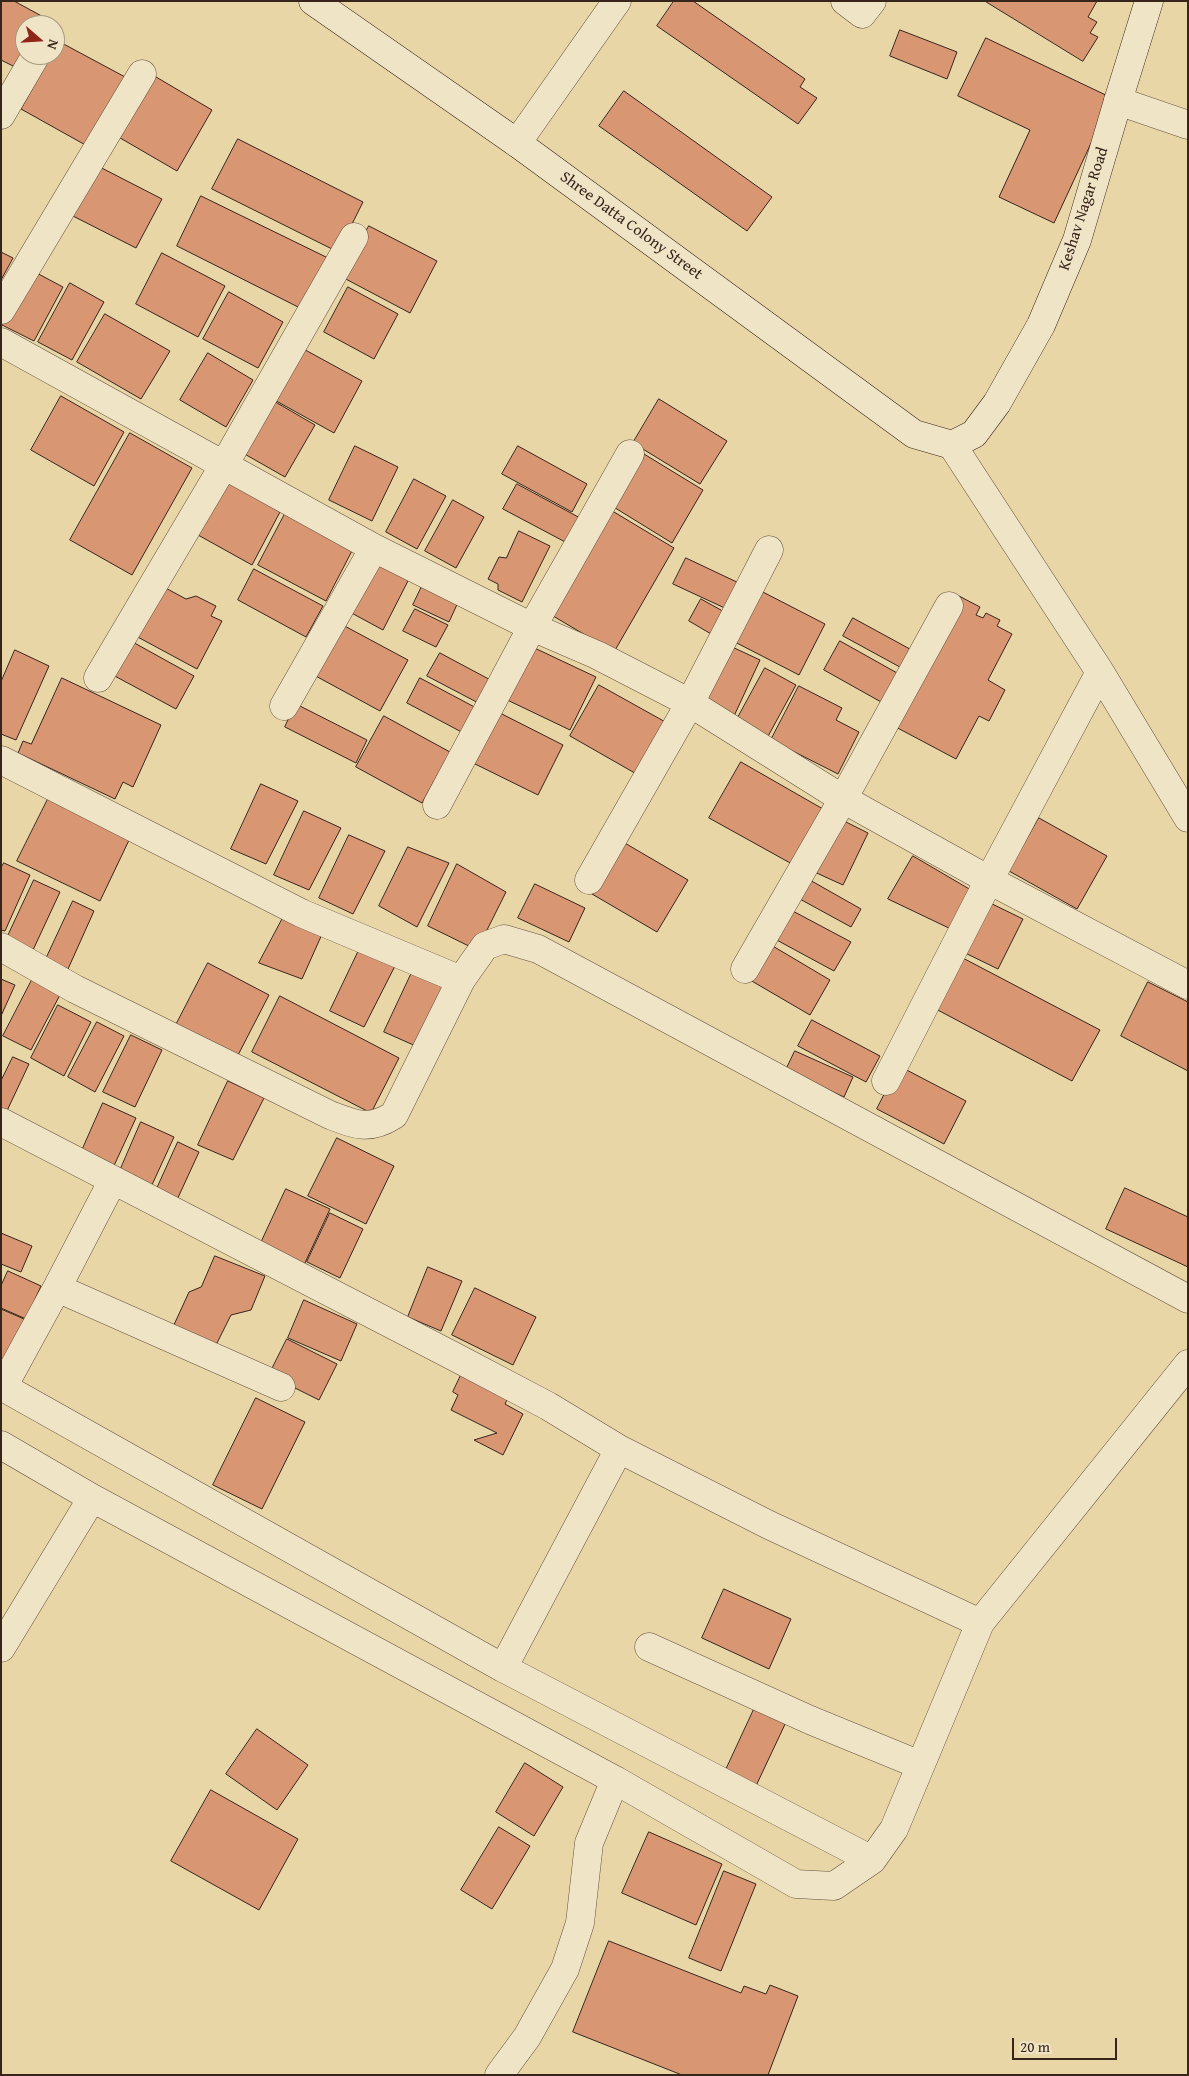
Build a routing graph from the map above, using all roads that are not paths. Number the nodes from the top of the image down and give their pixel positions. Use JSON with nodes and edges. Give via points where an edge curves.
{"nodes":[{"id":1,"x":617,"y":1,"type":"edge"},
{"id":2,"x":845,"y":1,"type":"edge"},
{"id":3,"x":872,"y":1,"type":"edge"},
{"id":4,"x":1149,"y":1,"type":"edge"},
{"id":5,"x":328,"y":5,"type":"edge"},
{"id":6,"x":30,"y":65,"type":"edge"},
{"id":7,"x":142,"y":74,"type":"dead end"},
{"id":8,"x":1118,"y":101,"type":"junction"},
{"id":9,"x":1,"y":115,"type":"edge"},
{"id":10,"x":1188,"y":125,"type":"edge"},
{"id":11,"x":517,"y":143,"type":"junction"},
{"id":12,"x":354,"y":236,"type":"dead end"},
{"id":13,"x":1,"y":310,"type":"edge"},
{"id":14,"x":1,"y":342,"type":"edge"},
{"id":15,"x":952,"y":445,"type":"junction"},
{"id":16,"x":630,"y":454,"type":"dead end"},
{"id":17,"x":224,"y":465,"type":"junction"},
{"id":18,"x":374,"y":548,"type":"junction"},
{"id":19,"x":769,"y":550,"type":"dead end"},
{"id":20,"x":949,"y":606,"type":"dead end"},
{"id":21,"x":532,"y":627,"type":"junction"},
{"id":22,"x":1100,"y":672,"type":"junction"},
{"id":23,"x":98,"y":678,"type":"dead end"},
{"id":24,"x":690,"y":702,"type":"junction"},
{"id":25,"x":284,"y":706,"type":"dead end"},
{"id":26,"x":1,"y":760,"type":"edge"},
{"id":27,"x":843,"y":799,"type":"junction"},
{"id":28,"x":437,"y":804,"type":"dead end"},
{"id":29,"x":1188,"y":818,"type":"edge"},
{"id":30,"x":589,"y":880,"type":"dead end"},
{"id":31,"x":989,"y":880,"type":"junction"},
{"id":32,"x":1,"y":946,"type":"edge"},
{"id":33,"x":745,"y":969,"type":"dead end"},
{"id":34,"x":461,"y":980,"type":"junction"},
{"id":35,"x":1188,"y":985,"type":"edge"},
{"id":36,"x":886,"y":1081,"type":"dead end"},
{"id":37,"x":1,"y":1122,"type":"edge"},
{"id":38,"x":113,"y":1180,"type":"junction"},
{"id":39,"x":57,"y":1288,"type":"junction"},
{"id":40,"x":1188,"y":1300,"type":"edge"},
{"id":41,"x":1188,"y":1364,"type":"edge"},
{"id":42,"x":2,"y":1386,"type":"edge"},
{"id":43,"x":281,"y":1387,"type":"dead end"},
{"id":44,"x":1,"y":1445,"type":"edge"},
{"id":45,"x":619,"y":1449,"type":"junction"},
{"id":46,"x":92,"y":1498,"type":"junction"},
{"id":47,"x":980,"y":1622,"type":"junction"},
{"id":48,"x":649,"y":1647,"type":"dead end"},
{"id":49,"x":1,"y":1648,"type":"edge"},
{"id":50,"x":503,"y":1668,"type":"junction"},
{"id":51,"x":920,"y":1765,"type":"junction"},
{"id":52,"x":614,"y":1780,"type":"junction"},
{"id":53,"x":872,"y":1860,"type":"junction"},
{"id":54,"x":499,"y":2075,"type":"edge"}],
"edges":[{"from":1,"to":11,"type":"street"},
{"from":2,"to":3,"type":"street","via":[[862,14]]},
{"from":4,"to":8,"type":"street","name":"Keshav Nagar Road"},
{"from":5,"to":11,"type":"street","name":"Shree Datta Colony Street"},
{"from":6,"to":9,"type":"street"},
{"from":7,"to":13,"type":"street"},
{"from":8,"to":10,"type":"street"},
{"from":8,"to":15,"type":"street","name":"Keshav Nagar Road","via":[[1077,240],[1041,325],[997,403],[974,434]]},
{"from":11,"to":15,"type":"street","name":"Shree Datta Colony Street","via":[[914,434]]},
{"from":12,"to":17,"type":"street"},
{"from":14,"to":17,"type":"street"},
{"from":15,"to":22,"type":"street"},
{"from":16,"to":21,"type":"street"},
{"from":17,"to":18,"type":"street"},
{"from":17,"to":23,"type":"street"},
{"from":18,"to":21,"type":"street"},
{"from":18,"to":25,"type":"street"},
{"from":19,"to":24,"type":"street"},
{"from":20,"to":27,"type":"street"},
{"from":21,"to":24,"type":"street","via":[[597,655]]},
{"from":21,"to":28,"type":"street"},
{"from":22,"to":29,"type":"street"},
{"from":22,"to":31,"type":"street"},
{"from":24,"to":27,"type":"street"},
{"from":24,"to":30,"type":"street"},
{"from":26,"to":34,"type":"street","via":[[301,913]]},
{"from":27,"to":31,"type":"street"},
{"from":27,"to":33,"type":"street"},
{"from":31,"to":35,"type":"street"},
{"from":31,"to":36,"type":"street"},
{"from":32,"to":34,"type":"street","via":[[76,989],[354,1124],[380,1124],[394,1115]]},
{"from":34,"to":40,"type":"street","via":[[485,946],[504,938],[538,949]]},
{"from":37,"to":38,"type":"street"},
{"from":38,"to":39,"type":"street"},
{"from":38,"to":45,"type":"street","via":[[548,1406]]},
{"from":39,"to":42,"type":"street"},
{"from":39,"to":43,"type":"street"},
{"from":41,"to":47,"type":"street"},
{"from":42,"to":50,"type":"street"},
{"from":44,"to":46,"type":"street"},
{"from":45,"to":47,"type":"street","via":[[769,1525]]},
{"from":45,"to":50,"type":"street"},
{"from":46,"to":49,"type":"street"},
{"from":46,"to":52,"type":"street"},
{"from":47,"to":51,"type":"street"},
{"from":48,"to":51,"type":"street","via":[[810,1720]]},
{"from":50,"to":53,"type":"street"},
{"from":51,"to":53,"type":"street","via":[[894,1829]]},
{"from":52,"to":53,"type":"street","via":[[796,1884],[834,1886]]},
{"from":52,"to":54,"type":"street","via":[[589,1843],[580,1922],[565,1969],[527,2037]]}]}
